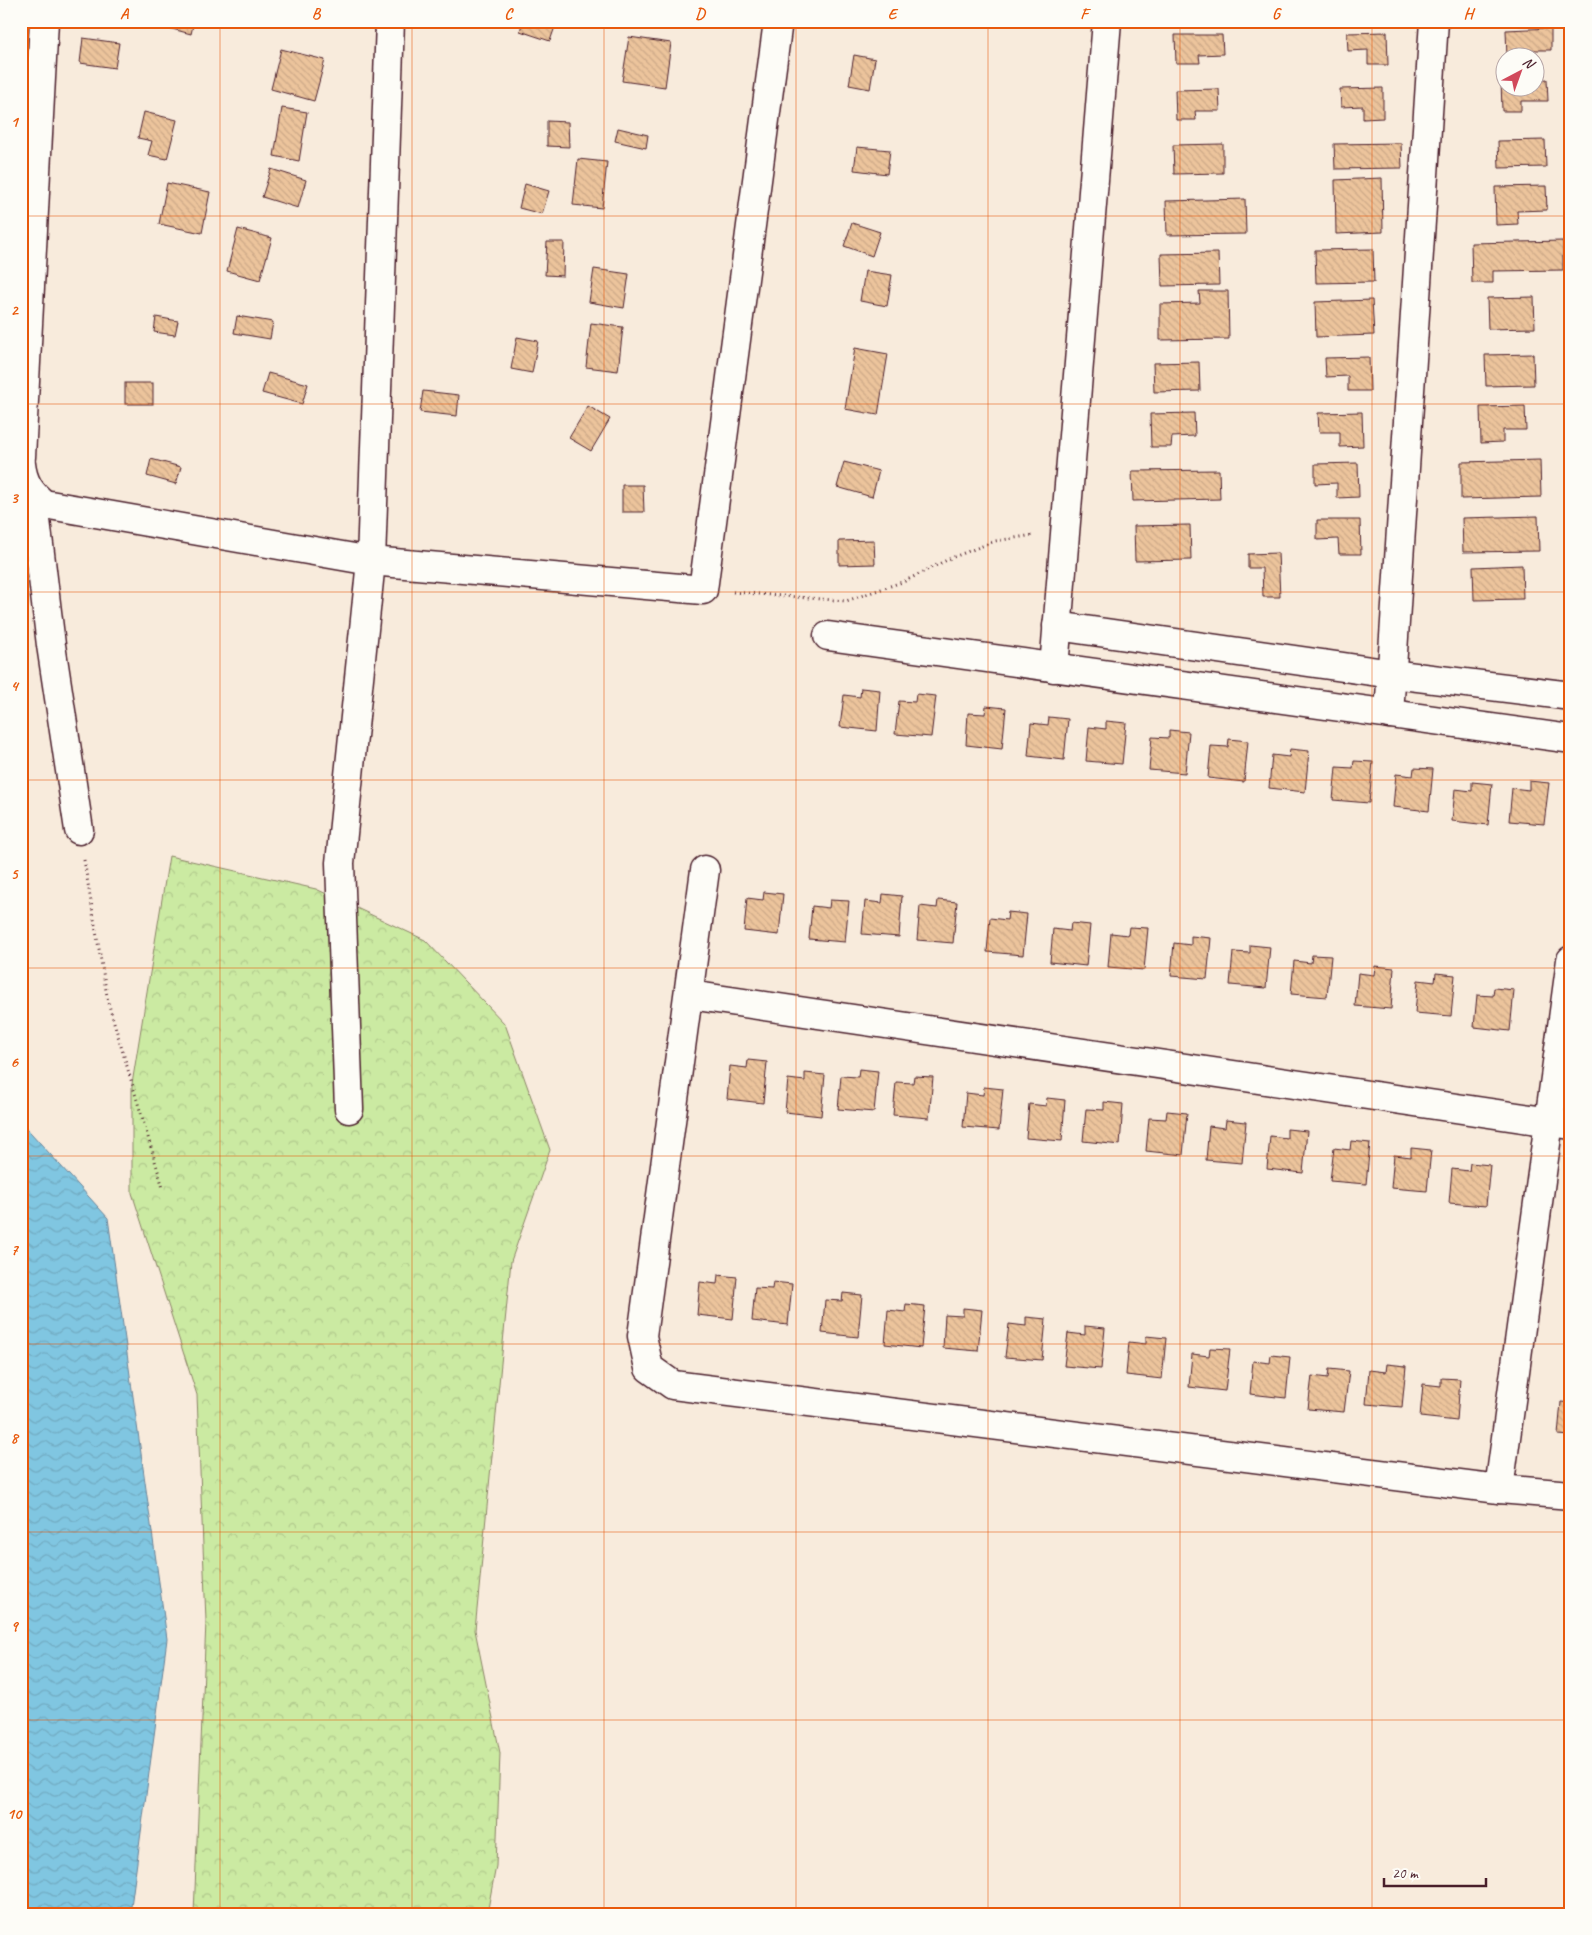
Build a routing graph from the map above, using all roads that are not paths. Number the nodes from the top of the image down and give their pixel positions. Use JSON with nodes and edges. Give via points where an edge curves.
{"nodes":[{"id":1,"x":44,"y":21,"type":"edge"},
{"id":2,"x":390,"y":21,"type":"edge"},
{"id":3,"x":778,"y":21,"type":"edge"},
{"id":4,"x":1107,"y":21,"type":"edge"},
{"id":5,"x":1434,"y":21,"type":"edge"},
{"id":6,"x":21,"y":456,"type":"edge"},
{"id":7,"x":21,"y":464,"type":"edge"},
{"id":8,"x":33,"y":495,"type":"junction"},
{"id":9,"x":371,"y":561,"type":"junction"},
{"id":10,"x":1057,"y":626,"type":"junction"},
{"id":11,"x":828,"y":636,"type":"dead end"},
{"id":12,"x":1054,"y":668,"type":"junction"},
{"id":13,"x":1392,"y":674,"type":"junction"},
{"id":14,"x":1571,"y":696,"type":"edge"},
{"id":15,"x":1389,"y":714,"type":"junction"},
{"id":16,"x":1571,"y":739,"type":"edge"},
{"id":17,"x":79,"y":830,"type":"road end"},
{"id":18,"x":705,"y":870,"type":"dead end"},
{"id":19,"x":1571,"y":960,"type":"edge"},
{"id":20,"x":690,"y":995,"type":"junction"},
{"id":21,"x":350,"y":1109,"type":"dead end"},
{"id":22,"x":1560,"y":1124,"type":"edge"},
{"id":23,"x":1499,"y":1489,"type":"junction"},
{"id":24,"x":1571,"y":1494,"type":"edge"}],
"edges":[{"from":1,"to":6,"type":"street"},
{"from":2,"to":9,"type":"street"},
{"from":3,"to":9,"type":"street","via":[[703,590]]},
{"from":4,"to":10,"type":"street"},
{"from":5,"to":13,"type":"street"},
{"from":7,"to":8,"type":"street","via":[[23,479]]},
{"from":8,"to":9,"type":"street","via":[[44,504]]},
{"from":8,"to":17,"type":"street","via":[[51,646]]},
{"from":9,"to":21,"type":"street","via":[[340,863]]},
{"from":10,"to":12,"type":"street"},
{"from":10,"to":13,"type":"street"},
{"from":11,"to":12,"type":"street"},
{"from":12,"to":15,"type":"street"},
{"from":13,"to":14,"type":"street"},
{"from":13,"to":15,"type":"street"},
{"from":15,"to":16,"type":"street"},
{"from":18,"to":20,"type":"street"},
{"from":19,"to":22,"type":"street"},
{"from":20,"to":22,"type":"street"},
{"from":20,"to":23,"type":"street","via":[[642,1336],[649,1368],[673,1385]]},
{"from":22,"to":23,"type":"street"},
{"from":23,"to":24,"type":"street"}]}
